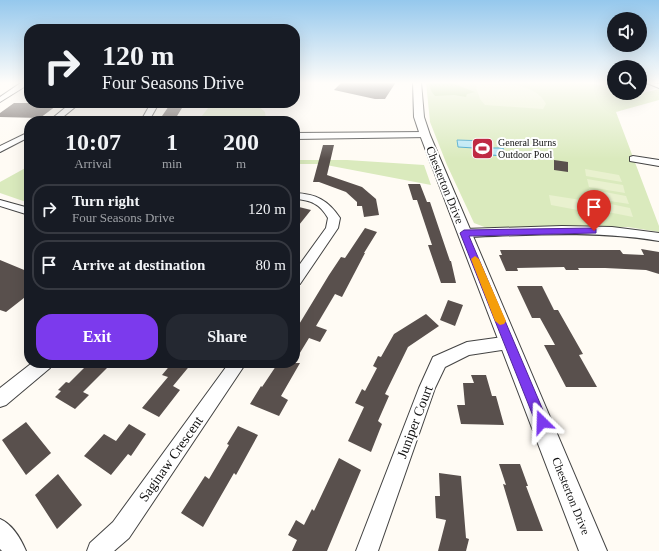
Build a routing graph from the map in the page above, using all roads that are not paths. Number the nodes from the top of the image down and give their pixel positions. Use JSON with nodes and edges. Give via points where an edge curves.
{"nodes":[{"id":1,"x":70,"y":108,"type":"edge"},
{"id":2,"x":418,"y":108,"type":"edge"},
{"id":3,"x":59,"y":116,"type":"edge"},
{"id":4,"x":425,"y":135,"type":"junction"},
{"id":5,"x":300,"y":136,"type":"edge"},
{"id":6,"x":24,"y":137,"type":"edge"},
{"id":7,"x":0,"y":149,"type":"edge"},
{"id":8,"x":633,"y":159,"type":"dead end"},
{"id":9,"x":659,"y":163,"type":"edge"},
{"id":10,"x":300,"y":196,"type":"edge"},
{"id":11,"x":0,"y":203,"type":"edge"},
{"id":12,"x":24,"y":210,"type":"edge"},
{"id":13,"x":464,"y":233,"type":"junction"},
{"id":14,"x":659,"y":237,"type":"edge"},
{"id":15,"x":300,"y":275,"type":"edge"},
{"id":16,"x":510,"y":343,"type":"junction"},
{"id":17,"x":38,"y":368,"type":"edge"},
{"id":18,"x":234,"y":368,"type":"edge"},
{"id":19,"x":0,"y":399,"type":"edge"},
{"id":20,"x":0,"y":530,"type":"edge"},
{"id":21,"x":15,"y":551,"type":"edge"},
{"id":22,"x":98,"y":551,"type":"edge"},
{"id":23,"x":367,"y":551,"type":"edge"},
{"id":24,"x":593,"y":551,"type":"edge"}],
"edges":[{"from":1,"to":3,"type":"street"},
{"from":2,"to":4,"type":"street","name":"Chesterton Drive"},
{"from":4,"to":5,"type":"street"},
{"from":4,"to":13,"type":"street","name":"Chesterton Drive"},
{"from":6,"to":7,"type":"street"},
{"from":8,"to":9,"type":"street"},
{"from":10,"to":15,"type":"street","via":[[311,197],[327,205],[334,218],[332,228]]},
{"from":11,"to":12,"type":"street"},
{"from":13,"to":14,"type":"street","via":[[609,231]]},
{"from":13,"to":16,"type":"street","name":"Chesterton Drive"},
{"from":16,"to":23,"type":"street","name":"Juniper Court","via":[[467,349],[439,362]]},
{"from":16,"to":24,"type":"street","name":"Chesterton Drive"},
{"from":17,"to":19,"type":"street"},
{"from":18,"to":22,"type":"street","name":"Saginaw Crescent","via":[[121,530]]},
{"from":20,"to":21,"type":"street"}]}
